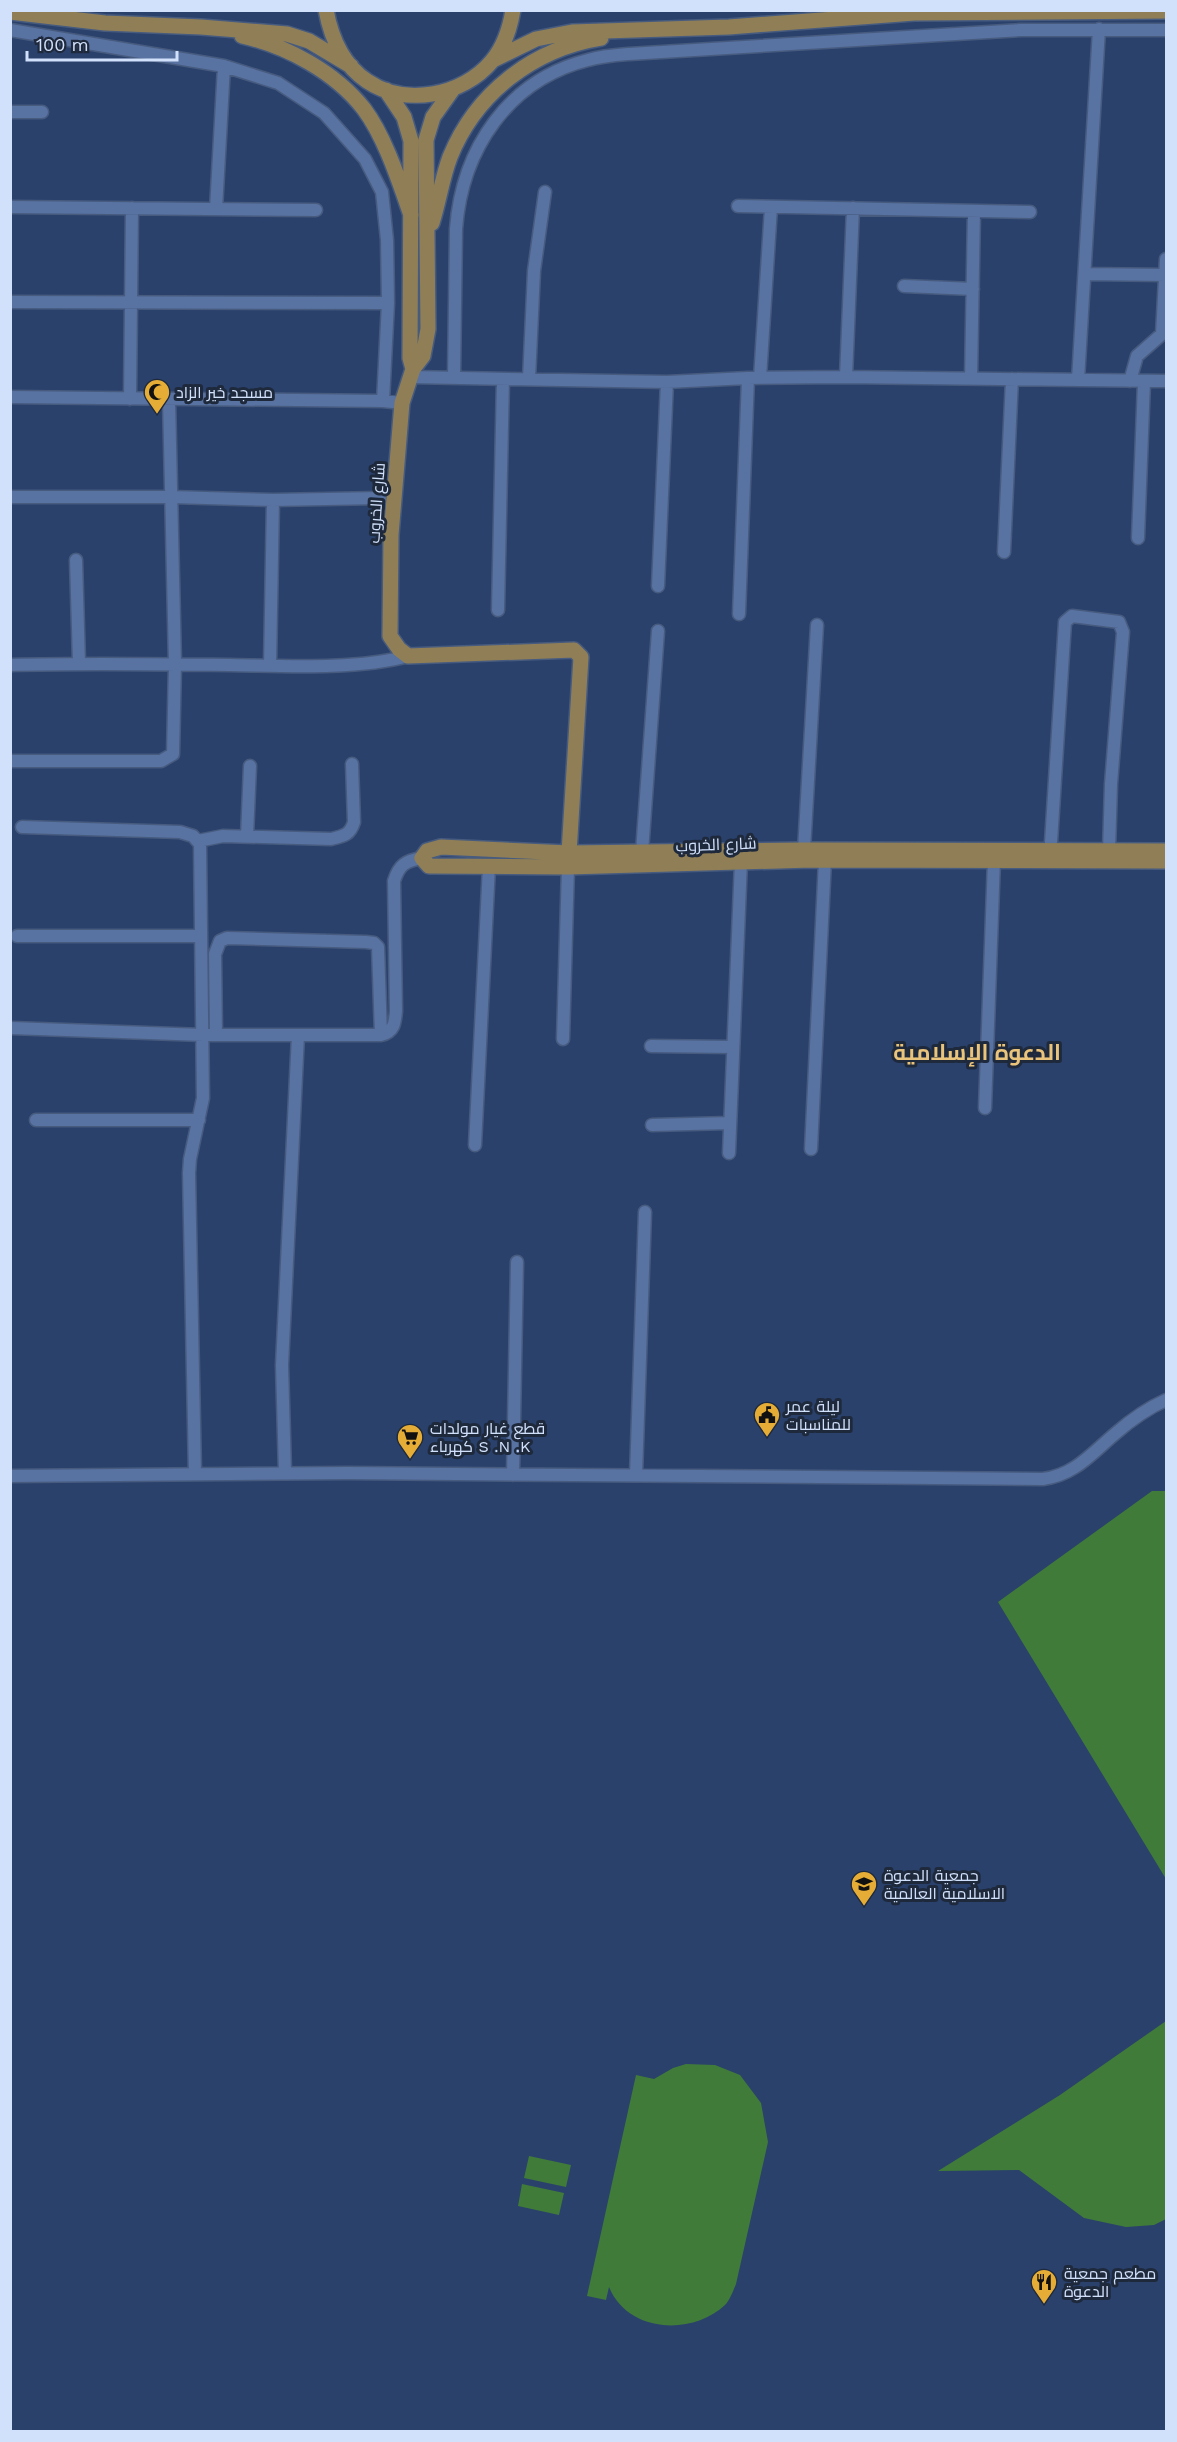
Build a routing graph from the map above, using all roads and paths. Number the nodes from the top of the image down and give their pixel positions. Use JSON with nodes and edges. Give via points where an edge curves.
{"nodes":[{"id":1,"x":326,"y":10,"type":"edge"},
{"id":2,"x":513,"y":10,"type":"edge"},
{"id":3,"x":1167,"y":11,"type":"edge"},
{"id":4,"x":10,"y":12,"type":"edge"},
{"id":5,"x":174,"y":26,"type":"junction"},
{"id":6,"x":1099,"y":29,"type":"junction"},
{"id":7,"x":10,"y":30,"type":"edge"},
{"id":8,"x":654,"y":30,"type":"junction"},
{"id":9,"x":1167,"y":30,"type":"edge"},
{"id":10,"x":493,"y":60,"type":"junction"},
{"id":11,"x":224,"y":66,"type":"junction"},
{"id":12,"x":351,"y":66,"type":"junction"},
{"id":13,"x":453,"y":89,"type":"junction"},
{"id":14,"x":386,"y":90,"type":"junction"},
{"id":15,"x":10,"y":112,"type":"edge"},
{"id":16,"x":42,"y":112,"type":"dead end"},
{"id":17,"x":545,"y":192,"type":"dead end"},
{"id":18,"x":738,"y":206,"type":"dead end"},
{"id":19,"x":10,"y":207,"type":"edge"},
{"id":20,"x":771,"y":207,"type":"junction"},
{"id":21,"x":132,"y":208,"type":"junction"},
{"id":22,"x":853,"y":208,"type":"junction"},
{"id":23,"x":216,"y":209,"type":"junction"},
{"id":24,"x":316,"y":210,"type":"dead end"},
{"id":25,"x":974,"y":211,"type":"junction"},
{"id":26,"x":1030,"y":212,"type":"dead end"},
{"id":27,"x":411,"y":215,"type":"junction"},
{"id":28,"x":427,"y":237,"type":"junction"},
{"id":29,"x":1167,"y":259,"type":"edge"},
{"id":30,"x":1086,"y":274,"type":"junction"},
{"id":31,"x":1166,"y":275,"type":"edge"},
{"id":32,"x":904,"y":286,"type":"dead end"},
{"id":33,"x":973,"y":289,"type":"junction"},
{"id":34,"x":10,"y":302,"type":"edge"},
{"id":35,"x":131,"y":303,"type":"junction"},
{"id":36,"x":388,"y":303,"type":"junction"},
{"id":37,"x":412,"y":373,"type":"junction"},
{"id":38,"x":846,"y":377,"type":"junction"},
{"id":39,"x":454,"y":378,"type":"junction"},
{"id":40,"x":754,"y":378,"type":"junction"},
{"id":41,"x":503,"y":379,"type":"junction"},
{"id":42,"x":529,"y":379,"type":"junction"},
{"id":43,"x":971,"y":379,"type":"junction"},
{"id":44,"x":1012,"y":379,"type":"junction"},
{"id":45,"x":1078,"y":380,"type":"junction"},
{"id":46,"x":1130,"y":381,"type":"junction"},
{"id":47,"x":1167,"y":381,"type":"edge"},
{"id":48,"x":667,"y":382,"type":"junction"},
{"id":49,"x":1143,"y":382,"type":"junction"},
{"id":50,"x":10,"y":398,"type":"edge"},
{"id":51,"x":130,"y":399,"type":"junction"},
{"id":52,"x":169,"y":399,"type":"junction"},
{"id":53,"x":383,"y":401,"type":"junction"},
{"id":54,"x":402,"y":403,"type":"junction"},
{"id":55,"x":10,"y":497,"type":"edge"},
{"id":56,"x":172,"y":497,"type":"junction"},
{"id":57,"x":380,"y":498,"type":"dead end"},
{"id":58,"x":273,"y":500,"type":"junction"},
{"id":59,"x":1138,"y":538,"type":"dead end"},
{"id":60,"x":1004,"y":552,"type":"dead end"},
{"id":61,"x":76,"y":560,"type":"dead end"},
{"id":62,"x":658,"y":586,"type":"dead end"},
{"id":63,"x":498,"y":610,"type":"dead end"},
{"id":64,"x":739,"y":614,"type":"dead end"},
{"id":65,"x":817,"y":625,"type":"dead end"},
{"id":66,"x":658,"y":631,"type":"dead end"},
{"id":67,"x":408,"y":656,"type":"junction"},
{"id":68,"x":79,"y":663,"type":"junction"},
{"id":69,"x":175,"y":664,"type":"junction"},
{"id":70,"x":10,"y":665,"type":"edge"},
{"id":71,"x":270,"y":666,"type":"junction"},
{"id":72,"x":10,"y":761,"type":"edge"},
{"id":73,"x":352,"y":765,"type":"dead end"},
{"id":74,"x":250,"y":766,"type":"dead end"},
{"id":75,"x":22,"y":827,"type":"dead end"},
{"id":76,"x":247,"y":836,"type":"junction"},
{"id":77,"x":198,"y":841,"type":"junction"},
{"id":78,"x":804,"y":850,"type":"junction"},
{"id":79,"x":1108,"y":851,"type":"junction"},
{"id":80,"x":1167,"y":851,"type":"edge"},
{"id":81,"x":642,"y":852,"type":"junction"},
{"id":82,"x":1051,"y":856,"type":"junction"},
{"id":83,"x":422,"y":858,"type":"junction"},
{"id":84,"x":569,"y":860,"type":"junction"},
{"id":85,"x":825,"y":860,"type":"junction"},
{"id":86,"x":994,"y":860,"type":"junction"},
{"id":87,"x":741,"y":861,"type":"junction"},
{"id":88,"x":1167,"y":861,"type":"edge"},
{"id":89,"x":489,"y":866,"type":"junction"},
{"id":90,"x":17,"y":936,"type":"dead end"},
{"id":91,"x":201,"y":936,"type":"junction"},
{"id":92,"x":11,"y":1028,"type":"edge"},
{"id":93,"x":203,"y":1035,"type":"junction"},
{"id":94,"x":216,"y":1035,"type":"junction"},
{"id":95,"x":298,"y":1035,"type":"junction"},
{"id":96,"x":381,"y":1035,"type":"junction"},
{"id":97,"x":563,"y":1039,"type":"dead end"},
{"id":98,"x":651,"y":1046,"type":"dead end"},
{"id":99,"x":732,"y":1047,"type":"junction"},
{"id":100,"x":985,"y":1108,"type":"dead end"},
{"id":101,"x":36,"y":1120,"type":"dead end"},
{"id":102,"x":199,"y":1120,"type":"junction"},
{"id":103,"x":729,"y":1124,"type":"junction"},
{"id":104,"x":652,"y":1125,"type":"dead end"},
{"id":105,"x":475,"y":1145,"type":"dead end"},
{"id":106,"x":811,"y":1149,"type":"dead end"},
{"id":107,"x":729,"y":1153,"type":"dead end"},
{"id":108,"x":645,"y":1212,"type":"dead end"},
{"id":109,"x":518,"y":1262,"type":"dead end"},
{"id":110,"x":1167,"y":1401,"type":"edge"},
{"id":111,"x":285,"y":1473,"type":"junction"},
{"id":112,"x":195,"y":1474,"type":"junction"},
{"id":113,"x":513,"y":1475,"type":"junction"},
{"id":114,"x":636,"y":1475,"type":"junction"},
{"id":115,"x":10,"y":1476,"type":"edge"}],
"edges":[{"from":1,"to":12,"type":"main road","via":[[330,29]]},
{"from":2,"to":10,"type":"main road","via":[[508,31]]},
{"from":3,"to":8,"type":"main road","via":[[889,14]]},
{"from":4,"to":5,"type":"main road"},
{"from":5,"to":12,"type":"main road","via":[[287,34],[309,41]]},
{"from":5,"to":27,"type":"main road","via":[[271,44],[299,57],[337,84],[371,121]]},
{"from":6,"to":9,"type":"street"},
{"from":6,"to":30,"type":"street"},
{"from":6,"to":39,"type":"street","via":[[983,31],[629,54],[588,60],[553,74],[505,109],[483,138],[466,171],[456,228]]},
{"from":7,"to":11,"type":"street"},
{"from":8,"to":10,"type":"main road","via":[[558,33],[527,42]]},
{"from":8,"to":28,"type":"main road","via":[[573,44],[536,60],[504,82],[481,105],[456,145]]},
{"from":10,"to":13,"type":"main road","via":[[475,77]]},
{"from":11,"to":23,"type":"street"},
{"from":11,"to":36,"type":"street","via":[[261,76],[293,92],[324,113],[365,159],[382,192]]},
{"from":12,"to":14,"type":"main road","via":[[366,80]]},
{"from":13,"to":14,"type":"main road","via":[[419,95]]},
{"from":13,"to":28,"type":"main road","name":"شارع الخروب","via":[[428,131]]},
{"from":14,"to":27,"type":"main road","name":"شارع الخروب","via":[[409,132]]},
{"from":15,"to":16,"type":"street"},
{"from":17,"to":42,"type":"street","via":[[534,271]]},
{"from":18,"to":20,"type":"street"},
{"from":19,"to":21,"type":"street"},
{"from":20,"to":22,"type":"street"},
{"from":20,"to":40,"type":"street"},
{"from":21,"to":23,"type":"street"},
{"from":21,"to":35,"type":"street"},
{"from":22,"to":25,"type":"street"},
{"from":22,"to":38,"type":"street"},
{"from":23,"to":24,"type":"street"},
{"from":25,"to":26,"type":"street"},
{"from":25,"to":33,"type":"street"},
{"from":27,"to":37,"type":"main road","name":"شارع الخروب"},
{"from":28,"to":37,"type":"main road","name":"شارع الخروب","via":[[428,339]]},
{"from":29,"to":31,"type":"street"},
{"from":30,"to":31,"type":"street"},
{"from":30,"to":45,"type":"street"},
{"from":31,"to":46,"type":"street","via":[[1162,334],[1137,356]]},
{"from":32,"to":33,"type":"street"},
{"from":33,"to":43,"type":"street"},
{"from":34,"to":35,"type":"street"},
{"from":35,"to":36,"type":"street"},
{"from":35,"to":51,"type":"street"},
{"from":36,"to":53,"type":"street"},
{"from":37,"to":39,"type":"street"},
{"from":37,"to":54,"type":"main road","name":"شارع الخروب"},
{"from":38,"to":40,"type":"street"},
{"from":38,"to":43,"type":"street"},
{"from":39,"to":41,"type":"street"},
{"from":40,"to":48,"type":"street"},
{"from":40,"to":64,"type":"street"},
{"from":41,"to":42,"type":"street"},
{"from":41,"to":63,"type":"street"},
{"from":42,"to":48,"type":"street"},
{"from":43,"to":44,"type":"street"},
{"from":44,"to":45,"type":"street"},
{"from":44,"to":60,"type":"street"},
{"from":45,"to":46,"type":"street"},
{"from":46,"to":49,"type":"street"},
{"from":47,"to":49,"type":"street"},
{"from":48,"to":62,"type":"street"},
{"from":49,"to":59,"type":"street"},
{"from":50,"to":51,"type":"street"},
{"from":51,"to":52,"type":"street"},
{"from":52,"to":53,"type":"street"},
{"from":52,"to":56,"type":"street"},
{"from":53,"to":54,"type":"street"},
{"from":54,"to":67,"type":"main road","name":"شارع الخروب","via":[[389,597],[390,636]]},
{"from":55,"to":56,"type":"street"},
{"from":56,"to":58,"type":"street"},
{"from":56,"to":69,"type":"street"},
{"from":57,"to":58,"type":"street"},
{"from":58,"to":71,"type":"street"},
{"from":61,"to":68,"type":"street"},
{"from":65,"to":78,"type":"street"},
{"from":66,"to":81,"type":"street"},
{"from":67,"to":71,"type":"street","via":[[373,663]]},
{"from":67,"to":84,"type":"main road","via":[[578,651],[582,657]]},
{"from":68,"to":69,"type":"street"},
{"from":68,"to":70,"type":"street"},
{"from":69,"to":71,"type":"street"},
{"from":69,"to":72,"type":"street","via":[[174,749],[167,759]]},
{"from":73,"to":76,"type":"street","via":[[354,822],[346,835],[331,839]]},
{"from":74,"to":76,"type":"street"},
{"from":75,"to":77,"type":"street","via":[[180,832]]},
{"from":76,"to":77,"type":"street"},
{"from":77,"to":91,"type":"street"},
{"from":78,"to":81,"type":"main road","name":"شارع الخروب"},
{"from":78,"to":82,"type":"main road","name":"شارع الخروب"},
{"from":79,"to":80,"type":"main road","name":"شارع الخروب"},
{"from":79,"to":82,"type":"main road","name":"شارع الخروب"},
{"from":79,"to":82,"type":"street","via":[[1123,632],[1119,622],[1072,616],[1065,622]]},
{"from":81,"to":84,"type":"main road","name":"شارع الخروب"},
{"from":82,"to":86,"type":"main road","name":"شارع الخروب"},
{"from":82,"to":88,"type":"main road","name":"شارع الخروب"},
{"from":83,"to":84,"type":"main road","name":"شارع الخروب","via":[[428,851],[441,847]]},
{"from":83,"to":89,"type":"main road","name":"شارع الخروب","via":[[436,867]]},
{"from":83,"to":96,"type":"street","via":[[405,862],[398,868],[394,881],[396,1011],[394,1026],[388,1034]]},
{"from":84,"to":87,"type":"main road","name":"شارع الخروب"},
{"from":84,"to":89,"type":"main road","name":"شارع الخروب"},
{"from":84,"to":97,"type":"street"},
{"from":85,"to":86,"type":"main road","name":"شارع الخروب"},
{"from":85,"to":87,"type":"main road","name":"شارع الخروب"},
{"from":85,"to":106,"type":"street"},
{"from":86,"to":100,"type":"street"},
{"from":87,"to":99,"type":"street"},
{"from":89,"to":105,"type":"street"},
{"from":90,"to":91,"type":"street"},
{"from":91,"to":93,"type":"street"},
{"from":92,"to":93,"type":"street"},
{"from":93,"to":94,"type":"street"},
{"from":93,"to":102,"type":"street"},
{"from":94,"to":95,"type":"street"},
{"from":94,"to":96,"type":"street","via":[[214,954],[220,941],[227,938],[374,943],[379,957]]},
{"from":95,"to":96,"type":"street"},
{"from":95,"to":111,"type":"street","via":[[283,1343]]},
{"from":98,"to":99,"type":"street"},
{"from":99,"to":103,"type":"street"},
{"from":101,"to":102,"type":"street"},
{"from":102,"to":112,"type":"street","via":[[189,1173]]},
{"from":103,"to":104,"type":"street"},
{"from":103,"to":107,"type":"street"},
{"from":108,"to":114,"type":"street"},
{"from":109,"to":113,"type":"street"},
{"from":110,"to":114,"type":"street","via":[[1142,1414],[1060,1477],[1023,1480]]},
{"from":111,"to":112,"type":"street"},
{"from":111,"to":113,"type":"street"},
{"from":112,"to":115,"type":"street"},
{"from":113,"to":114,"type":"street"}]}
